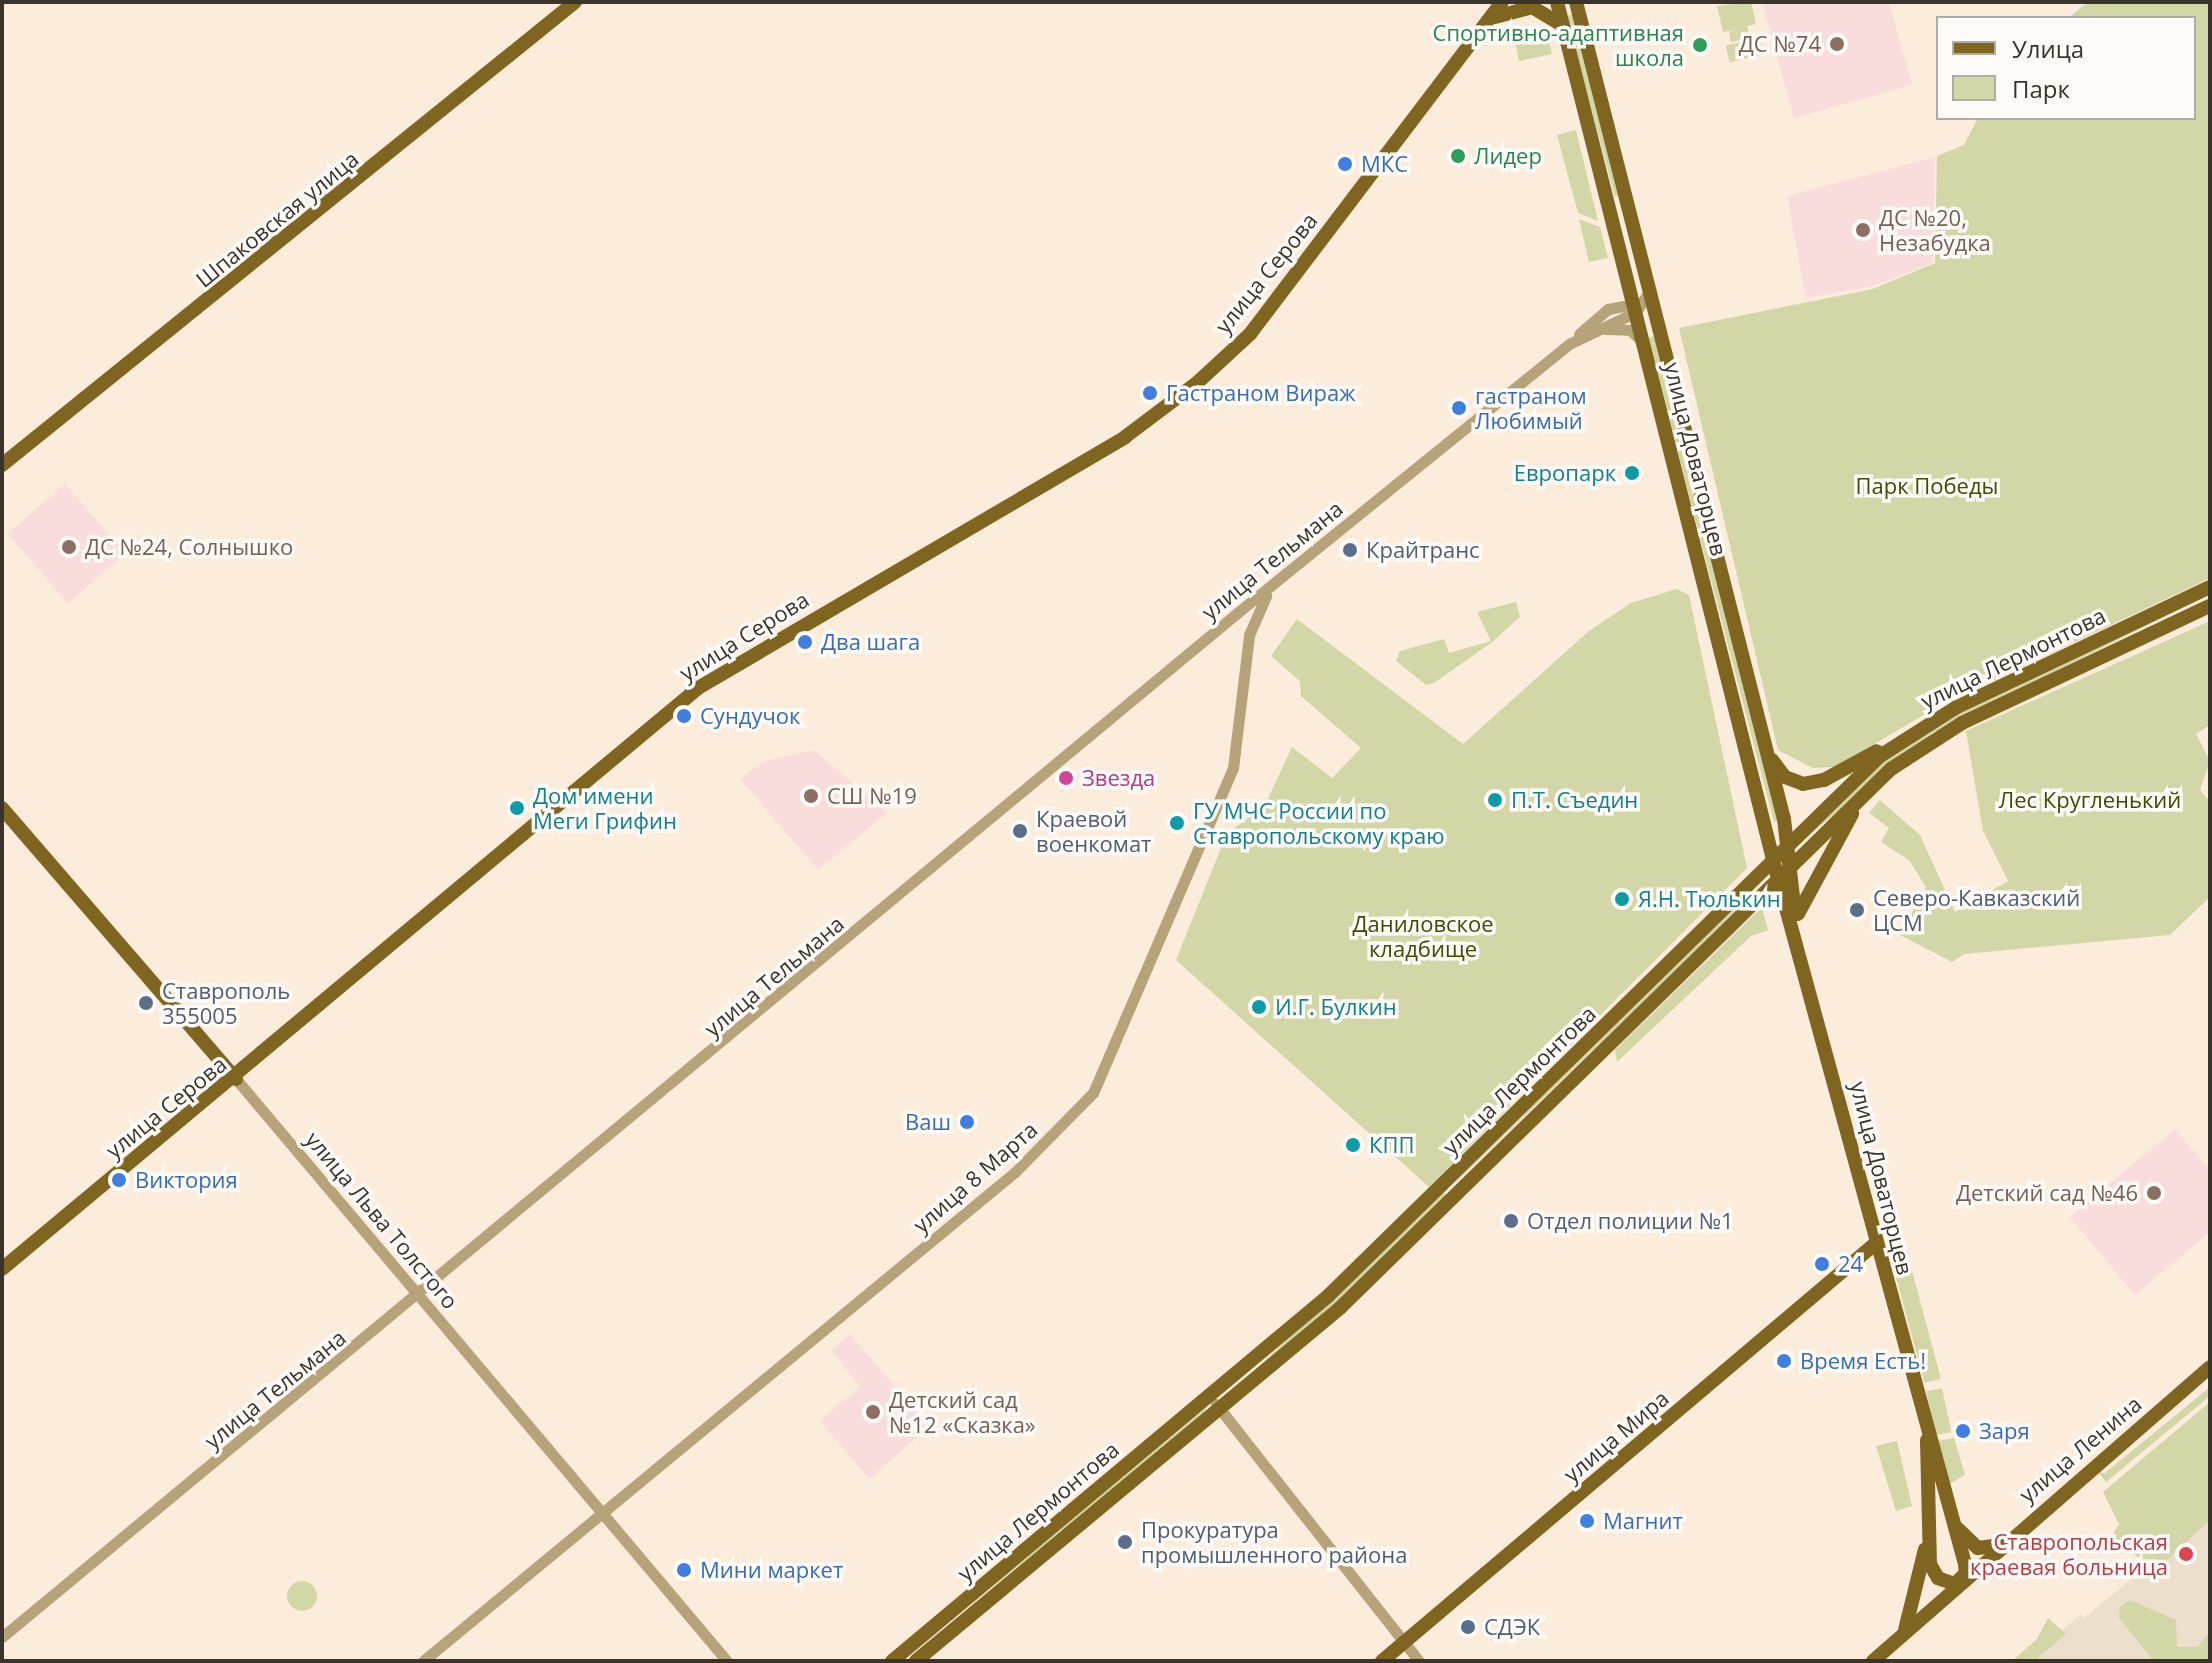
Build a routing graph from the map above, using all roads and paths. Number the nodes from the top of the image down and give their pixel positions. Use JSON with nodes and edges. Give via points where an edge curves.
{"nodes":[{"id":1,"x":575,"y":2,"type":"edge"},
{"id":2,"x":1502,"y":2,"type":"edge"},
{"id":3,"x":1521,"y":2,"type":"edge"},
{"id":4,"x":1557,"y":2,"type":"edge"},
{"id":5,"x":1576,"y":2,"type":"edge"},
{"id":6,"x":1495,"y":17,"type":"junction"},
{"id":7,"x":1562,"y":25,"type":"junction"},
{"id":8,"x":1482,"y":30,"type":"junction"},
{"id":9,"x":1627,"y":203,"type":"junction"},
{"id":10,"x":1609,"y":209,"type":"junction"},
{"id":11,"x":1626,"y":276,"type":"junction"},
{"id":12,"x":1640,"y":302,"type":"junction"},
{"id":13,"x":1595,"y":316,"type":"junction"},
{"id":14,"x":1589,"y":333,"type":"junction"},
{"id":15,"x":1643,"y":342,"type":"junction"},
{"id":16,"x":1571,"y":343,"type":"junction"},
{"id":17,"x":2,"y":465,"type":"edge"},
{"id":18,"x":1308,"y":557,"type":"junction"},
{"id":19,"x":2210,"y":587,"type":"edge"},
{"id":20,"x":2210,"y":606,"type":"edge"},
{"id":21,"x":1927,"y":724,"type":"junction"},
{"id":22,"x":1766,"y":748,"type":"junction"},
{"id":23,"x":1865,"y":792,"type":"junction"},
{"id":24,"x":2,"y":808,"type":"edge"},
{"id":25,"x":1764,"y":817,"type":"junction"},
{"id":26,"x":1818,"y":839,"type":"junction"},
{"id":27,"x":1789,"y":845,"type":"junction"},
{"id":28,"x":1774,"y":860,"type":"junction"},
{"id":29,"x":1791,"y":866,"type":"junction"},
{"id":30,"x":1778,"y":879,"type":"junction"},
{"id":31,"x":1738,"y":895,"type":"junction"},
{"id":32,"x":1746,"y":910,"type":"junction"},
{"id":33,"x":1790,"y":912,"type":"junction"},
{"id":34,"x":1796,"y":927,"type":"junction"},
{"id":35,"x":236,"y":1079,"type":"junction"},
{"id":36,"x":1876,"y":1243,"type":"junction"},
{"id":37,"x":2,"y":1269,"type":"edge"},
{"id":38,"x":418,"y":1298,"type":"junction"},
{"id":39,"x":2210,"y":1367,"type":"edge"},
{"id":40,"x":1210,"y":1398,"type":"junction"},
{"id":41,"x":1221,"y":1411,"type":"junction"},
{"id":42,"x":1927,"y":1440,"type":"junction"},
{"id":43,"x":603,"y":1515,"type":"junction"},
{"id":44,"x":1949,"y":1515,"type":"junction"},
{"id":45,"x":1930,"y":1521,"type":"junction"},
{"id":46,"x":2003,"y":1543,"type":"junction"},
{"id":47,"x":1961,"y":1581,"type":"junction"},
{"id":48,"x":1904,"y":1633,"type":"junction"},
{"id":49,"x":2,"y":1637,"type":"edge"},
{"id":50,"x":1404,"y":1642,"type":"junction"},
{"id":51,"x":423,"y":1661,"type":"edge"},
{"id":52,"x":727,"y":1661,"type":"edge"},
{"id":53,"x":892,"y":1661,"type":"edge"},
{"id":54,"x":916,"y":1661,"type":"edge"},
{"id":55,"x":1382,"y":1661,"type":"edge"},
{"id":56,"x":1419,"y":1661,"type":"edge"},
{"id":57,"x":1873,"y":1661,"type":"edge"}],
"edges":[{"from":1,"to":17,"type":"main road","name":"Шпаковская улица"},
{"from":2,"to":8,"type":"main road","name":"улица Серова"},
{"from":3,"to":6,"type":"main road","name":"улица Серова"},
{"from":4,"to":7,"type":"main road","name":"улица Доваторцев"},
{"from":5,"to":9,"type":"main road","name":"улица Доваторцев"},
{"from":6,"to":7,"type":"main road","via":[[1532,7]]},
{"from":6,"to":8,"type":"main road","name":"улица Серова"},
{"from":7,"to":10,"type":"main road","name":"улица Доваторцев"},
{"from":8,"to":35,"type":"main road","name":"улица Серова","via":[[1250,334],[1188,390],[1125,437],[698,688]]},
{"from":9,"to":10,"type":"main road"},
{"from":9,"to":12,"type":"main road","name":"улица Доваторцев"},
{"from":10,"to":11,"type":"main road","name":"улица Доваторцев"},
{"from":11,"to":12,"type":"main road","name":"улица Доваторцев"},
{"from":11,"to":13,"type":"street","name":"улица Тельмана","via":[[1620,295]]},
{"from":12,"to":13,"type":"street","name":"улица Тельмана"},
{"from":12,"to":14,"type":"street","name":"улица Тельмана"},
{"from":12,"to":15,"type":"main road","name":"улица Доваторцев"},
{"from":12,"to":22,"type":"main road","name":"улица Доваторцев","via":[[1656,318]]},
{"from":13,"to":16,"type":"street","name":"улица Тельмана"},
{"from":14,"to":15,"type":"street","name":"улица Тельмана","via":[[1621,328]]},
{"from":14,"to":16,"type":"street","name":"улица Тельмана"},
{"from":15,"to":25,"type":"main road","name":"улица Доваторцев"},
{"from":16,"to":18,"type":"street","name":"улица Тельмана"},
{"from":18,"to":38,"type":"street","name":"улица Тельмана"},
{"from":18,"to":43,"type":"street","name":"улица 8 Марта","via":[[1255,614],[1238,755],[1093,1093],[1015,1172]]},
{"from":19,"to":21,"type":"main road","name":"улица Лермонтова"},
{"from":20,"to":23,"type":"main road","name":"улица Лермонтова","via":[[1962,723],[1913,752]]},
{"from":21,"to":22,"type":"main road","via":[[1818,782],[1785,777]]},
{"from":21,"to":27,"type":"main road","name":"улица Лермонтова","via":[[1880,756]]},
{"from":22,"to":27,"type":"main road","name":"улица Доваторцев"},
{"from":23,"to":26,"type":"main road","name":"улица Лермонтова"},
{"from":23,"to":34,"type":"main road","name":"улица Лермонтова","via":[[1803,897]]},
{"from":24,"to":35,"type":"main road","name":"улица Льва Толстого"},
{"from":25,"to":27,"type":"main road"},
{"from":25,"to":28,"type":"main road","name":"улица Доваторцев"},
{"from":25,"to":31,"type":"main road","via":[[1761,861]]},
{"from":26,"to":27,"type":"main road"},
{"from":26,"to":29,"type":"main road","name":"улица Лермонтова"},
{"from":27,"to":28,"type":"main road","name":"улица Лермонтова"},
{"from":27,"to":29,"type":"main road","name":"улица Доваторцев"},
{"from":28,"to":30,"type":"main road","name":"улица Доваторцев"},
{"from":28,"to":31,"type":"main road","name":"улица Лермонтова"},
{"from":29,"to":30,"type":"main road","name":"улица Лермонтова"},
{"from":29,"to":34,"type":"main road","name":"улица Доваторцев"},
{"from":30,"to":32,"type":"main road","name":"улица Лермонтова"},
{"from":30,"to":33,"type":"main road","name":"улица Доваторцев"},
{"from":31,"to":40,"type":"main road","name":"улица Лермонтова","via":[[1373,1254]]},
{"from":32,"to":33,"type":"main road","via":[[1770,900]]},
{"from":32,"to":41,"type":"main road","name":"улица Лермонтова","via":[[1386,1264]]},
{"from":33,"to":34,"type":"main road","name":"улица Доваторцев"},
{"from":34,"to":36,"type":"main road","name":"улица Доваторцев"},
{"from":35,"to":37,"type":"main road","name":"улица Серова"},
{"from":35,"to":38,"type":"street","name":"улица Льва Толстого"},
{"from":36,"to":42,"type":"main road","name":"улица Доваторцев"},
{"from":36,"to":50,"type":"main road","name":"улица Мира"},
{"from":38,"to":43,"type":"street","name":"улица Льва Толстого"},
{"from":38,"to":49,"type":"street","name":"улица Тельмана"},
{"from":39,"to":46,"type":"main road","name":"улица Ленина"},
{"from":40,"to":41,"type":"street"},
{"from":40,"to":53,"type":"main road","name":"улица Лермонтова"},
{"from":41,"to":50,"type":"street"},
{"from":41,"to":54,"type":"main road","name":"улица Лермонтова"},
{"from":42,"to":44,"type":"main road","name":"улица Доваторцев"},
{"from":42,"to":45,"type":"main road","name":"улица Доваторцев"},
{"from":43,"to":51,"type":"street","name":"улица 8 Марта"},
{"from":43,"to":52,"type":"street","name":"улица Льва Толстого"},
{"from":44,"to":46,"type":"main road","via":[[1969,1544],[1990,1549]]},
{"from":44,"to":47,"type":"main road","name":"улица Доваторцев","via":[[1965,1564]]},
{"from":45,"to":47,"type":"main road","name":"улица Доваторцев","via":[[1932,1571],[1945,1583]]},
{"from":45,"to":48,"type":"main road","name":"улица Доваторцев"},
{"from":46,"to":47,"type":"main road","name":"улица Ленина"},
{"from":47,"to":48,"type":"main road","name":"улица Ленина"},
{"from":48,"to":57,"type":"main road","name":"улица Ленина"},
{"from":50,"to":55,"type":"main road","name":"улица Мира"},
{"from":50,"to":56,"type":"street"}]}
